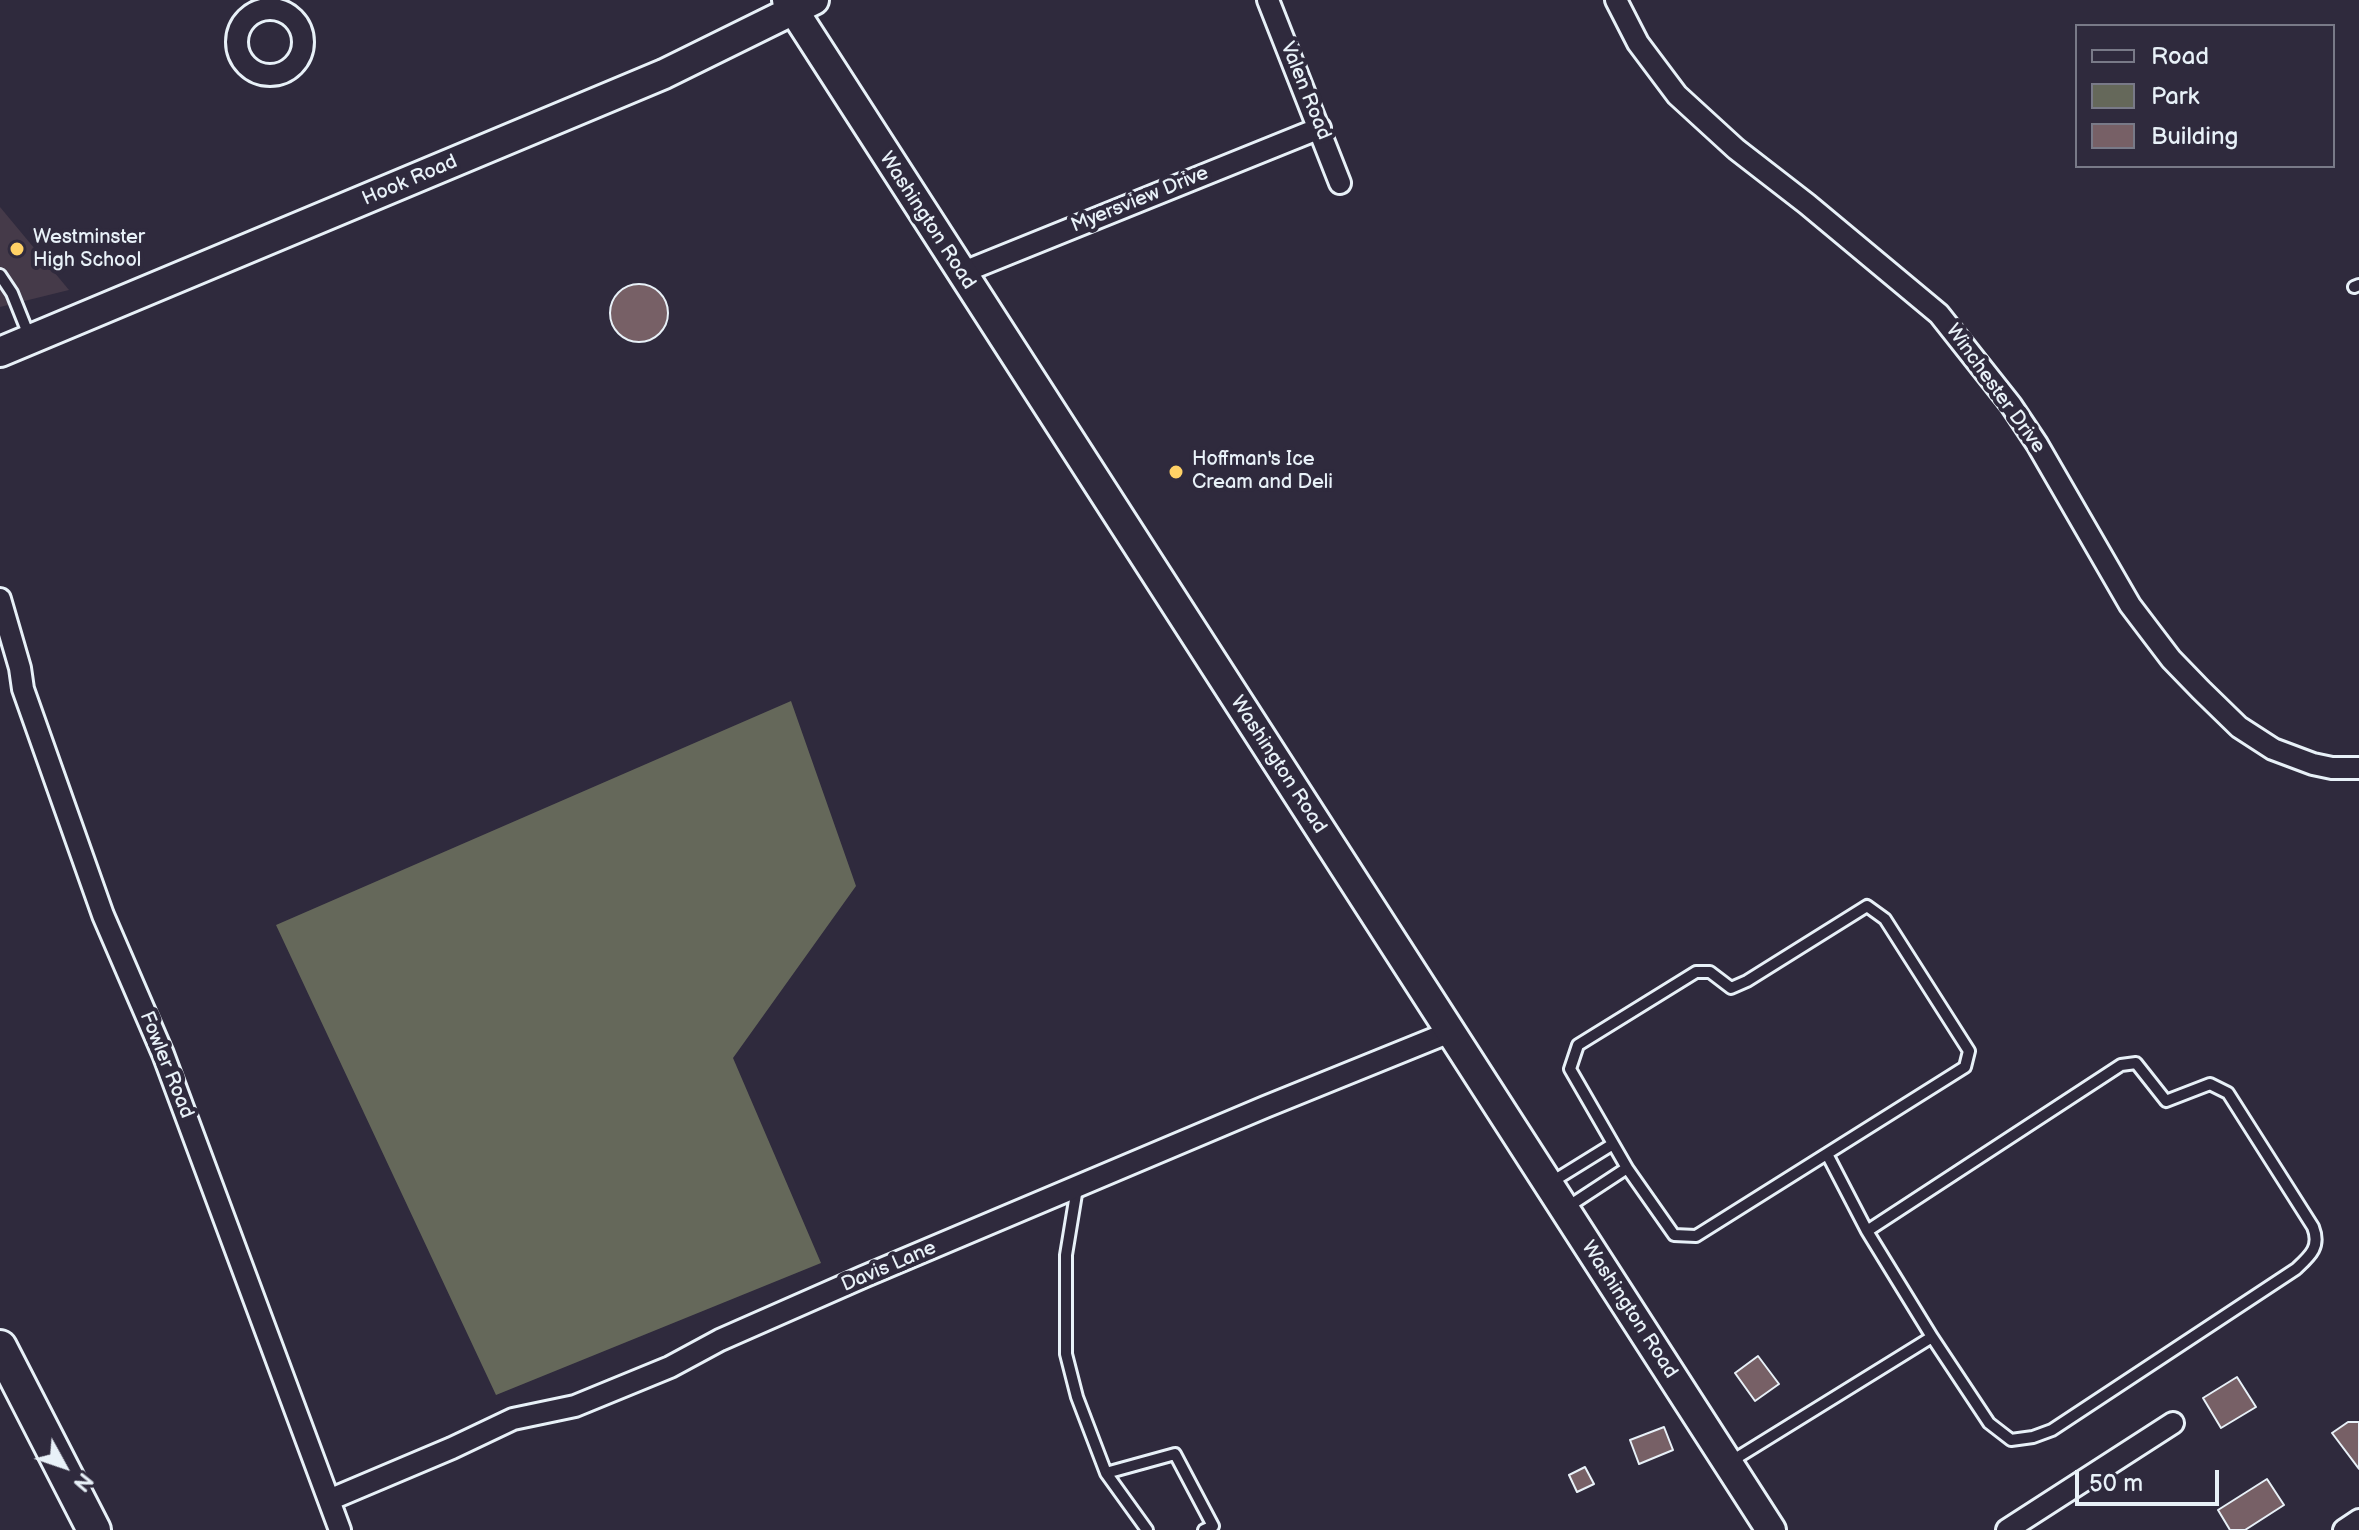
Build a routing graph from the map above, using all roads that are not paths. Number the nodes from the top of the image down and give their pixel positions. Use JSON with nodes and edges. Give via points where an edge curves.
{"nodes":[{"id":1,"x":1268,"y":0,"type":"edge"},
{"id":2,"x":1616,"y":0,"type":"edge"},
{"id":3,"x":798,"y":4,"type":"edge"},
{"id":4,"x":1320,"y":128,"type":"junction"},
{"id":5,"x":1340,"y":183,"type":"dead end"},
{"id":6,"x":961,"y":273,"type":"junction"},
{"id":7,"x":0,"y":275,"type":"edge"},
{"id":8,"x":31,"y":339,"type":"junction"},
{"id":9,"x":0,"y":352,"type":"edge"},
{"id":10,"x":0,"y":599,"type":"edge"},
{"id":11,"x":2359,"y":768,"type":"edge"},
{"id":12,"x":1450,"y":1032,"type":"junction"},
{"id":13,"x":1613,"y":1144,"type":"junction"},
{"id":14,"x":1827,"y":1154,"type":"junction"},
{"id":15,"x":1627,"y":1168,"type":"junction"},
{"id":16,"x":1548,"y":1184,"type":"junction"},
{"id":17,"x":1077,"y":1188,"type":"junction"},
{"id":18,"x":1564,"y":1210,"type":"junction"},
{"id":19,"x":1867,"y":1231,"type":"junction"},
{"id":20,"x":1932,"y":1337,"type":"junction"},
{"id":21,"x":0,"y":1347,"type":"edge"},
{"id":22,"x":2173,"y":1423,"type":"dead end"},
{"id":23,"x":1728,"y":1464,"type":"junction"},
{"id":24,"x":1106,"y":1473,"type":"junction"},
{"id":25,"x":329,"y":1500,"type":"junction"},
{"id":26,"x":2359,"y":1520,"type":"edge"},
{"id":27,"x":94,"y":1530,"type":"edge"},
{"id":28,"x":340,"y":1530,"type":"edge"},
{"id":29,"x":1147,"y":1530,"type":"edge"},
{"id":30,"x":1204,"y":1530,"type":"edge"},
{"id":31,"x":1771,"y":1530,"type":"edge"},
{"id":32,"x":2007,"y":1530,"type":"edge"},
{"id":33,"x":2344,"y":1530,"type":"edge"}],
"edges":[{"from":1,"to":4,"type":"street","name":"Valen Road"},
{"from":2,"to":11,"type":"street","name":"Winchester Drive","via":[[1638,43],[1677,95],[1939,314],[2011,405],[2130,605],[2171,659],[2239,727],[2273,749],[2313,764]]},
{"from":3,"to":6,"type":"main road","name":"Washington Road"},
{"from":3,"to":8,"type":"main road","name":"Hook Road","via":[[664,74]]},
{"from":4,"to":5,"type":"street","name":"Valen Road"},
{"from":4,"to":6,"type":"street","name":"Myersview Drive"},
{"from":6,"to":12,"type":"main road","name":"Washington Road"},
{"from":7,"to":8,"type":"lane"},
{"from":8,"to":9,"type":"main road","name":"Hook Road"},
{"from":10,"to":25,"type":"street","name":"Fowler Road","via":[[23,689],[103,915],[163,1054]]},
{"from":12,"to":16,"type":"main road","name":"Washington Road"},
{"from":12,"to":17,"type":"street","name":"Davis Lane"},
{"from":13,"to":14,"type":"lane","via":[[1570,1069],[1578,1045],[1696,972],[1710,972],[1731,988],[1747,981],[1867,906],[1885,919],[1969,1051],[1965,1067]]},
{"from":13,"to":15,"type":"lane"},
{"from":13,"to":16,"type":"lane"},
{"from":14,"to":15,"type":"lane","via":[[1696,1236],[1674,1235]]},
{"from":14,"to":19,"type":"lane"},
{"from":15,"to":18,"type":"lane"},
{"from":16,"to":18,"type":"main road","name":"Washington Road"},
{"from":17,"to":24,"type":"lane","via":[[1066,1255],[1066,1354]]},
{"from":17,"to":25,"type":"street","name":"Davis Lane","via":[[806,1302],[670,1367],[575,1406],[513,1419]]},
{"from":18,"to":23,"type":"main road","name":"Washington Road"},
{"from":19,"to":20,"type":"lane"},
{"from":19,"to":20,"type":"lane","via":[[2121,1065],[2136,1063],[2166,1101],[2210,1084],[2228,1093],[2318,1238],[2314,1252],[2296,1269],[2052,1430],[2033,1437],[2011,1440],[1989,1423]]},
{"from":20,"to":23,"type":"lane"},
{"from":21,"to":27,"type":"main road"},
{"from":22,"to":32,"type":"street"},
{"from":23,"to":31,"type":"main road","name":"Washington Road"},
{"from":24,"to":29,"type":"lane"},
{"from":24,"to":30,"type":"lane","via":[[1175,1454],[1213,1526]]},
{"from":25,"to":28,"type":"street","name":"Fowler Road"},
{"from":26,"to":33,"type":"street"}]}
